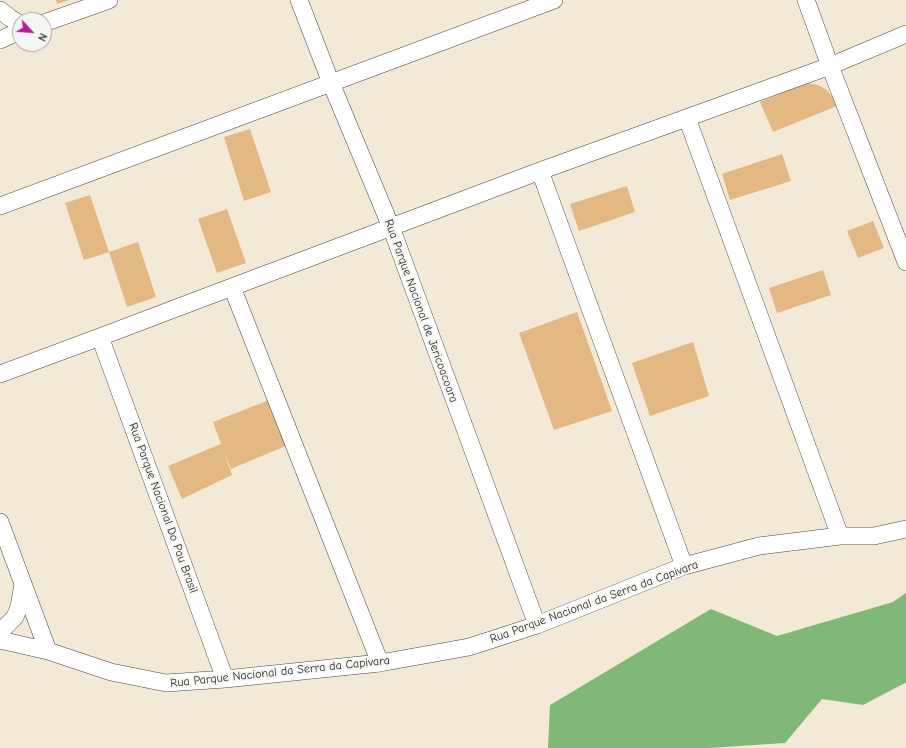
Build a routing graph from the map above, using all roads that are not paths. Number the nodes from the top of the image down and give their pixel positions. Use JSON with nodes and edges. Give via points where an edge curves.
{"nodes":[{"id":1,"x":109,"y":0,"type":"edge"},
{"id":2,"x":299,"y":0,"type":"edge"},
{"id":3,"x":554,"y":0,"type":"edge"},
{"id":4,"x":806,"y":0,"type":"edge"},
{"id":5,"x":0,"y":10,"type":"edge"},
{"id":6,"x":12,"y":19,"type":"edge"},
{"id":7,"x":52,"y":20,"type":"edge"},
{"id":8,"x":906,"y":34,"type":"edge"},
{"id":9,"x":12,"y":35,"type":"edge"},
{"id":10,"x":0,"y":40,"type":"edge"},
{"id":11,"x":830,"y":66,"type":"junction"},
{"id":12,"x":331,"y":83,"type":"junction"},
{"id":13,"x":687,"y":118,"type":"junction"},
{"id":14,"x":540,"y":171,"type":"junction"},
{"id":15,"x":0,"y":206,"type":"edge"},
{"id":16,"x":391,"y":227,"type":"junction"},
{"id":17,"x":906,"y":262,"type":"edge"},
{"id":18,"x":232,"y":287,"type":"junction"},
{"id":19,"x":100,"y":337,"type":"junction"},
{"id":20,"x":0,"y":374,"type":"edge"},
{"id":21,"x":0,"y":522,"type":"edge"},
{"id":22,"x":906,"y":529,"type":"edge"},
{"id":23,"x":840,"y":536,"type":"junction"},
{"id":24,"x":684,"y":566,"type":"junction"},
{"id":25,"x":23,"y":584,"type":"junction"},
{"id":26,"x":537,"y":625,"type":"junction"},
{"id":27,"x":0,"y":632,"type":"edge"},
{"id":28,"x":0,"y":640,"type":"edge"},
{"id":29,"x":48,"y":651,"type":"junction"},
{"id":30,"x":380,"y":663,"type":"junction"},
{"id":31,"x":225,"y":679,"type":"junction"}],
"edges":[{"from":1,"to":7,"type":"street"},
{"from":2,"to":12,"type":"street","name":"Rua Parque Nacional de Jericoacoara"},
{"from":3,"to":12,"type":"street"},
{"from":4,"to":11,"type":"street"},
{"from":5,"to":6,"type":"street"},
{"from":8,"to":11,"type":"street"},
{"from":9,"to":10,"type":"street"},
{"from":11,"to":13,"type":"street"},
{"from":11,"to":17,"type":"street"},
{"from":12,"to":15,"type":"street"},
{"from":12,"to":16,"type":"street","name":"Rua Parque Nacional de Jericoacoara"},
{"from":13,"to":14,"type":"street"},
{"from":13,"to":23,"type":"street"},
{"from":14,"to":16,"type":"street"},
{"from":14,"to":24,"type":"street"},
{"from":16,"to":18,"type":"street"},
{"from":16,"to":26,"type":"street","name":"Rua Parque Nacional de Jericoacoara"},
{"from":18,"to":19,"type":"street"},
{"from":18,"to":30,"type":"street"},
{"from":19,"to":20,"type":"street"},
{"from":19,"to":31,"type":"street","name":"Rua Parque Nacional Do Pau Brasil"},
{"from":21,"to":25,"type":"street"},
{"from":22,"to":23,"type":"street","name":"Rua Parque Nacional da Serra da Capivara","via":[[874,536]]},
{"from":23,"to":24,"type":"street","name":"Rua Parque Nacional da Serra da Capivara","via":[[759,546]]},
{"from":24,"to":26,"type":"street","name":"Rua Parque Nacional da Serra da Capivara"},
{"from":25,"to":27,"type":"street","via":[[15,617]]},
{"from":25,"to":29,"type":"street"},
{"from":26,"to":30,"type":"street","name":"Rua Parque Nacional da Serra da Capivara","via":[[469,647]]},
{"from":28,"to":29,"type":"street","name":"Rua Parque Nacional da Serra da Capivara"},
{"from":29,"to":31,"type":"street","name":"Rua Parque Nacional da Serra da Capivara","via":[[111,672],[166,684]]},
{"from":30,"to":31,"type":"street","name":"Rua Parque Nacional da Serra da Capivara"}]}
